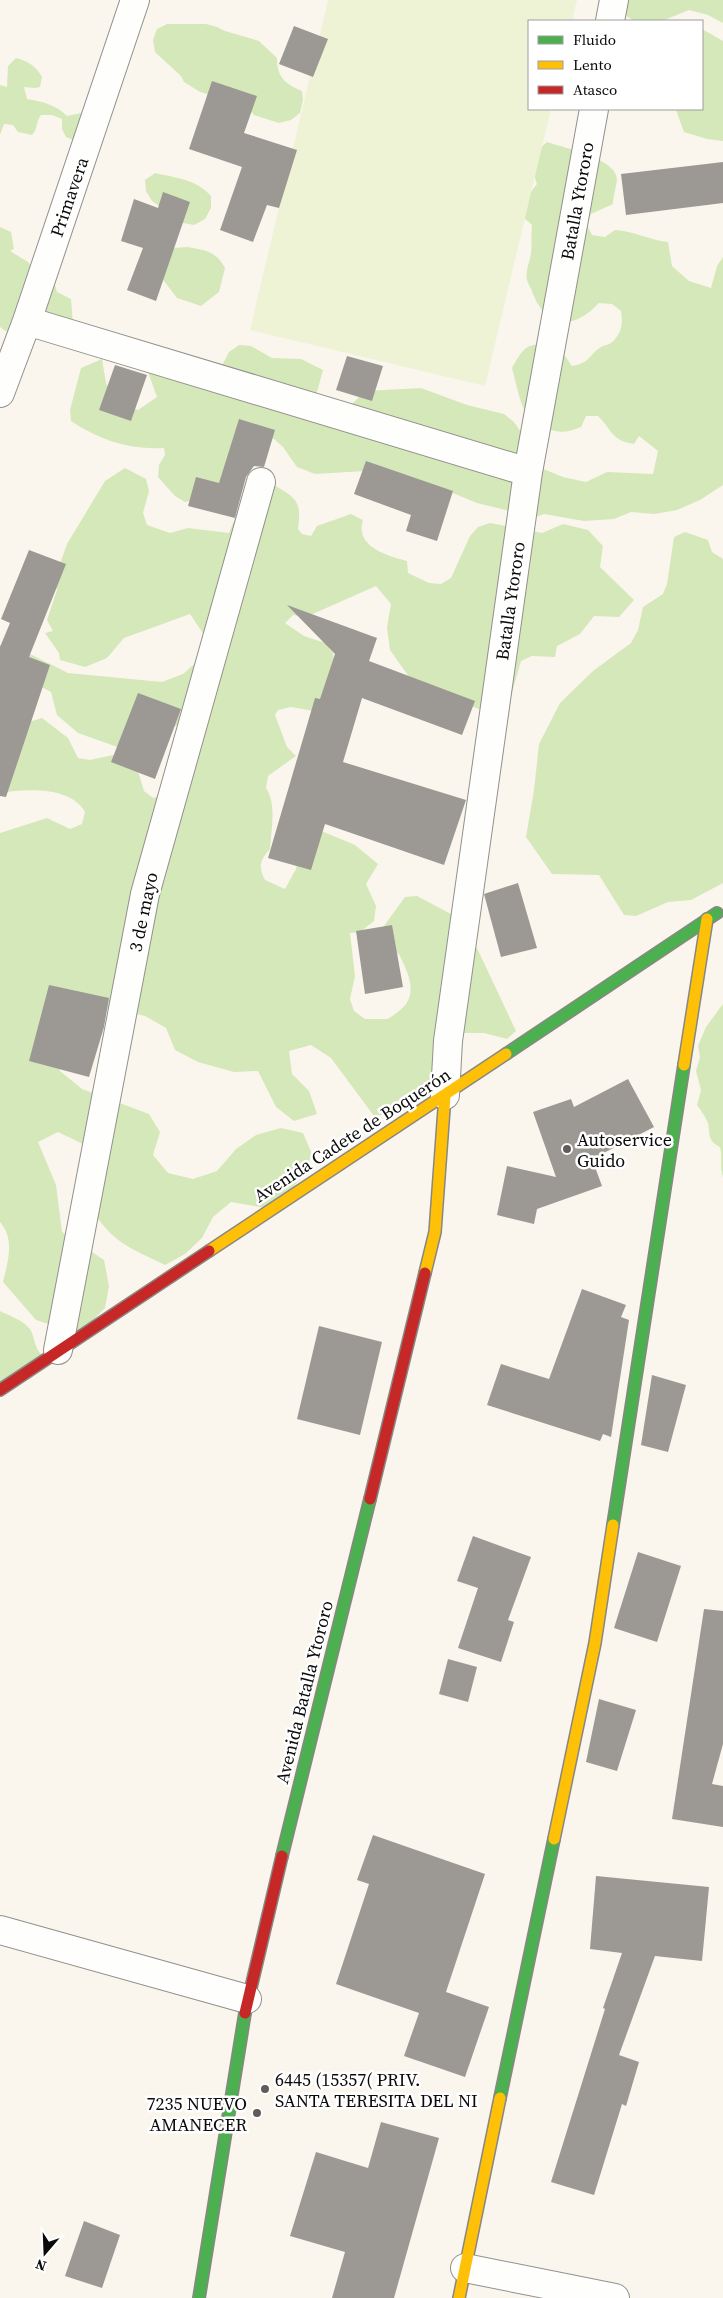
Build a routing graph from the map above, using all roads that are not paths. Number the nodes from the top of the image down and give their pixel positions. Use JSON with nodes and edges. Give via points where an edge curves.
{"nodes":[{"id":1,"x":136,"y":0,"type":"edge"},
{"id":2,"x":614,"y":0,"type":"edge"},
{"id":3,"x":610,"y":20,"type":"edge"},
{"id":4,"x":594,"y":110,"type":"edge"},
{"id":5,"x":27,"y":321,"type":"junction"},
{"id":6,"x":0,"y":393,"type":"edge"},
{"id":7,"x":528,"y":472,"type":"junction"},
{"id":8,"x":261,"y":482,"type":"dead end"},
{"id":9,"x":723,"y":909,"type":"edge"},
{"id":10,"x":707,"y":919,"type":"junction"},
{"id":11,"x":445,"y":1095,"type":"junction"},
{"id":12,"x":58,"y":1350,"type":"junction"},
{"id":13,"x":0,"y":1390,"type":"edge"},
{"id":14,"x":0,"y":1930,"type":"edge"},
{"id":15,"x":247,"y":1999,"type":"junction"},
{"id":16,"x":465,"y":2268,"type":"junction"},
{"id":17,"x":199,"y":2298,"type":"edge"},
{"id":18,"x":459,"y":2298,"type":"edge"},
{"id":19,"x":614,"y":2298,"type":"edge"}],
"edges":[{"from":1,"to":5,"type":"street","name":"Primavera"},
{"from":2,"to":3,"type":"street"},
{"from":4,"to":7,"type":"street","name":"Batalla Ytororo"},
{"from":5,"to":6,"type":"street","name":"Primavera"},
{"from":5,"to":7,"type":"street"},
{"from":7,"to":11,"type":"street","name":"Batalla Ytororo","via":[[448,1041]]},
{"from":8,"to":12,"type":"street","name":"3 de mayo","via":[[145,894]]},
{"from":9,"to":10,"type":"street","name":"Avenida Cadete de Boquerón"},
{"from":10,"to":11,"type":"street","name":"Avenida Cadete de Boquerón"},
{"from":10,"to":16,"type":"street","via":[[595,1643]]},
{"from":11,"to":12,"type":"street","name":"Avenida Cadete de Boquerón"},
{"from":11,"to":15,"type":"street","name":"Avenida Batalla Ytororo","via":[[435,1232]]},
{"from":12,"to":13,"type":"street","name":"Avenida Cadete de Boquerón"},
{"from":14,"to":15,"type":"street"},
{"from":15,"to":17,"type":"street","name":"Avenida Batalla Ytororo"},
{"from":16,"to":18,"type":"street"},
{"from":16,"to":19,"type":"street"}]}
